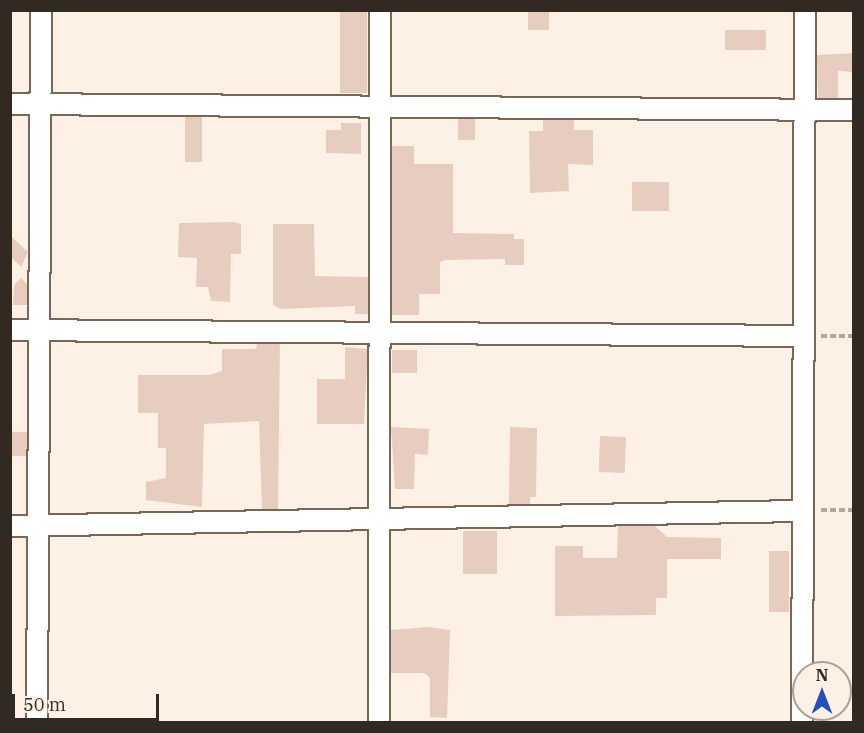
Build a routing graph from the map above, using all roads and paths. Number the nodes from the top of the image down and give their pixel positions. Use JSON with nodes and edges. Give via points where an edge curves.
{"nodes":[{"id":1,"x":41,"y":10,"type":"edge"},
{"id":2,"x":380,"y":10,"type":"edge"},
{"id":3,"x":805,"y":10,"type":"edge"},
{"id":4,"x":10,"y":104,"type":"edge"},
{"id":5,"x":40,"y":104,"type":"junction"},
{"id":6,"x":379,"y":106,"type":"junction"},
{"id":7,"x":804,"y":110,"type":"junction"},
{"id":8,"x":854,"y":110,"type":"edge"},
{"id":9,"x":10,"y":330,"type":"edge"},
{"id":10,"x":37,"y":330,"type":"junction"},
{"id":11,"x":378,"y":333,"type":"junction"},
{"id":12,"x":803,"y":336,"type":"junction"},
{"id":13,"x":854,"y":336,"type":"edge"},
{"id":14,"x":854,"y":510,"type":"edge"},
{"id":15,"x":802,"y":511,"type":"junction"},
{"id":16,"x":378,"y":518,"type":"junction"},
{"id":17,"x":36,"y":525,"type":"junction"},
{"id":18,"x":10,"y":526,"type":"edge"},
{"id":19,"x":37,"y":723,"type":"edge"},
{"id":20,"x":379,"y":723,"type":"edge"},
{"id":21,"x":802,"y":723,"type":"edge"}],
"edges":[{"from":1,"to":5,"type":"street"},
{"from":2,"to":6,"type":"street"},
{"from":3,"to":7,"type":"street"},
{"from":4,"to":5,"type":"street"},
{"from":5,"to":6,"type":"street"},
{"from":5,"to":10,"type":"street"},
{"from":6,"to":7,"type":"street"},
{"from":6,"to":11,"type":"street"},
{"from":7,"to":8,"type":"street"},
{"from":7,"to":12,"type":"street"},
{"from":9,"to":10,"type":"street"},
{"from":10,"to":11,"type":"street"},
{"from":10,"to":17,"type":"street"},
{"from":11,"to":12,"type":"street"},
{"from":11,"to":16,"type":"street"},
{"from":12,"to":13,"type":"path"},
{"from":12,"to":15,"type":"street"},
{"from":14,"to":15,"type":"path"},
{"from":15,"to":16,"type":"street"},
{"from":15,"to":21,"type":"street"},
{"from":16,"to":17,"type":"street"},
{"from":16,"to":20,"type":"street"},
{"from":17,"to":18,"type":"street"},
{"from":17,"to":19,"type":"street"}]}
